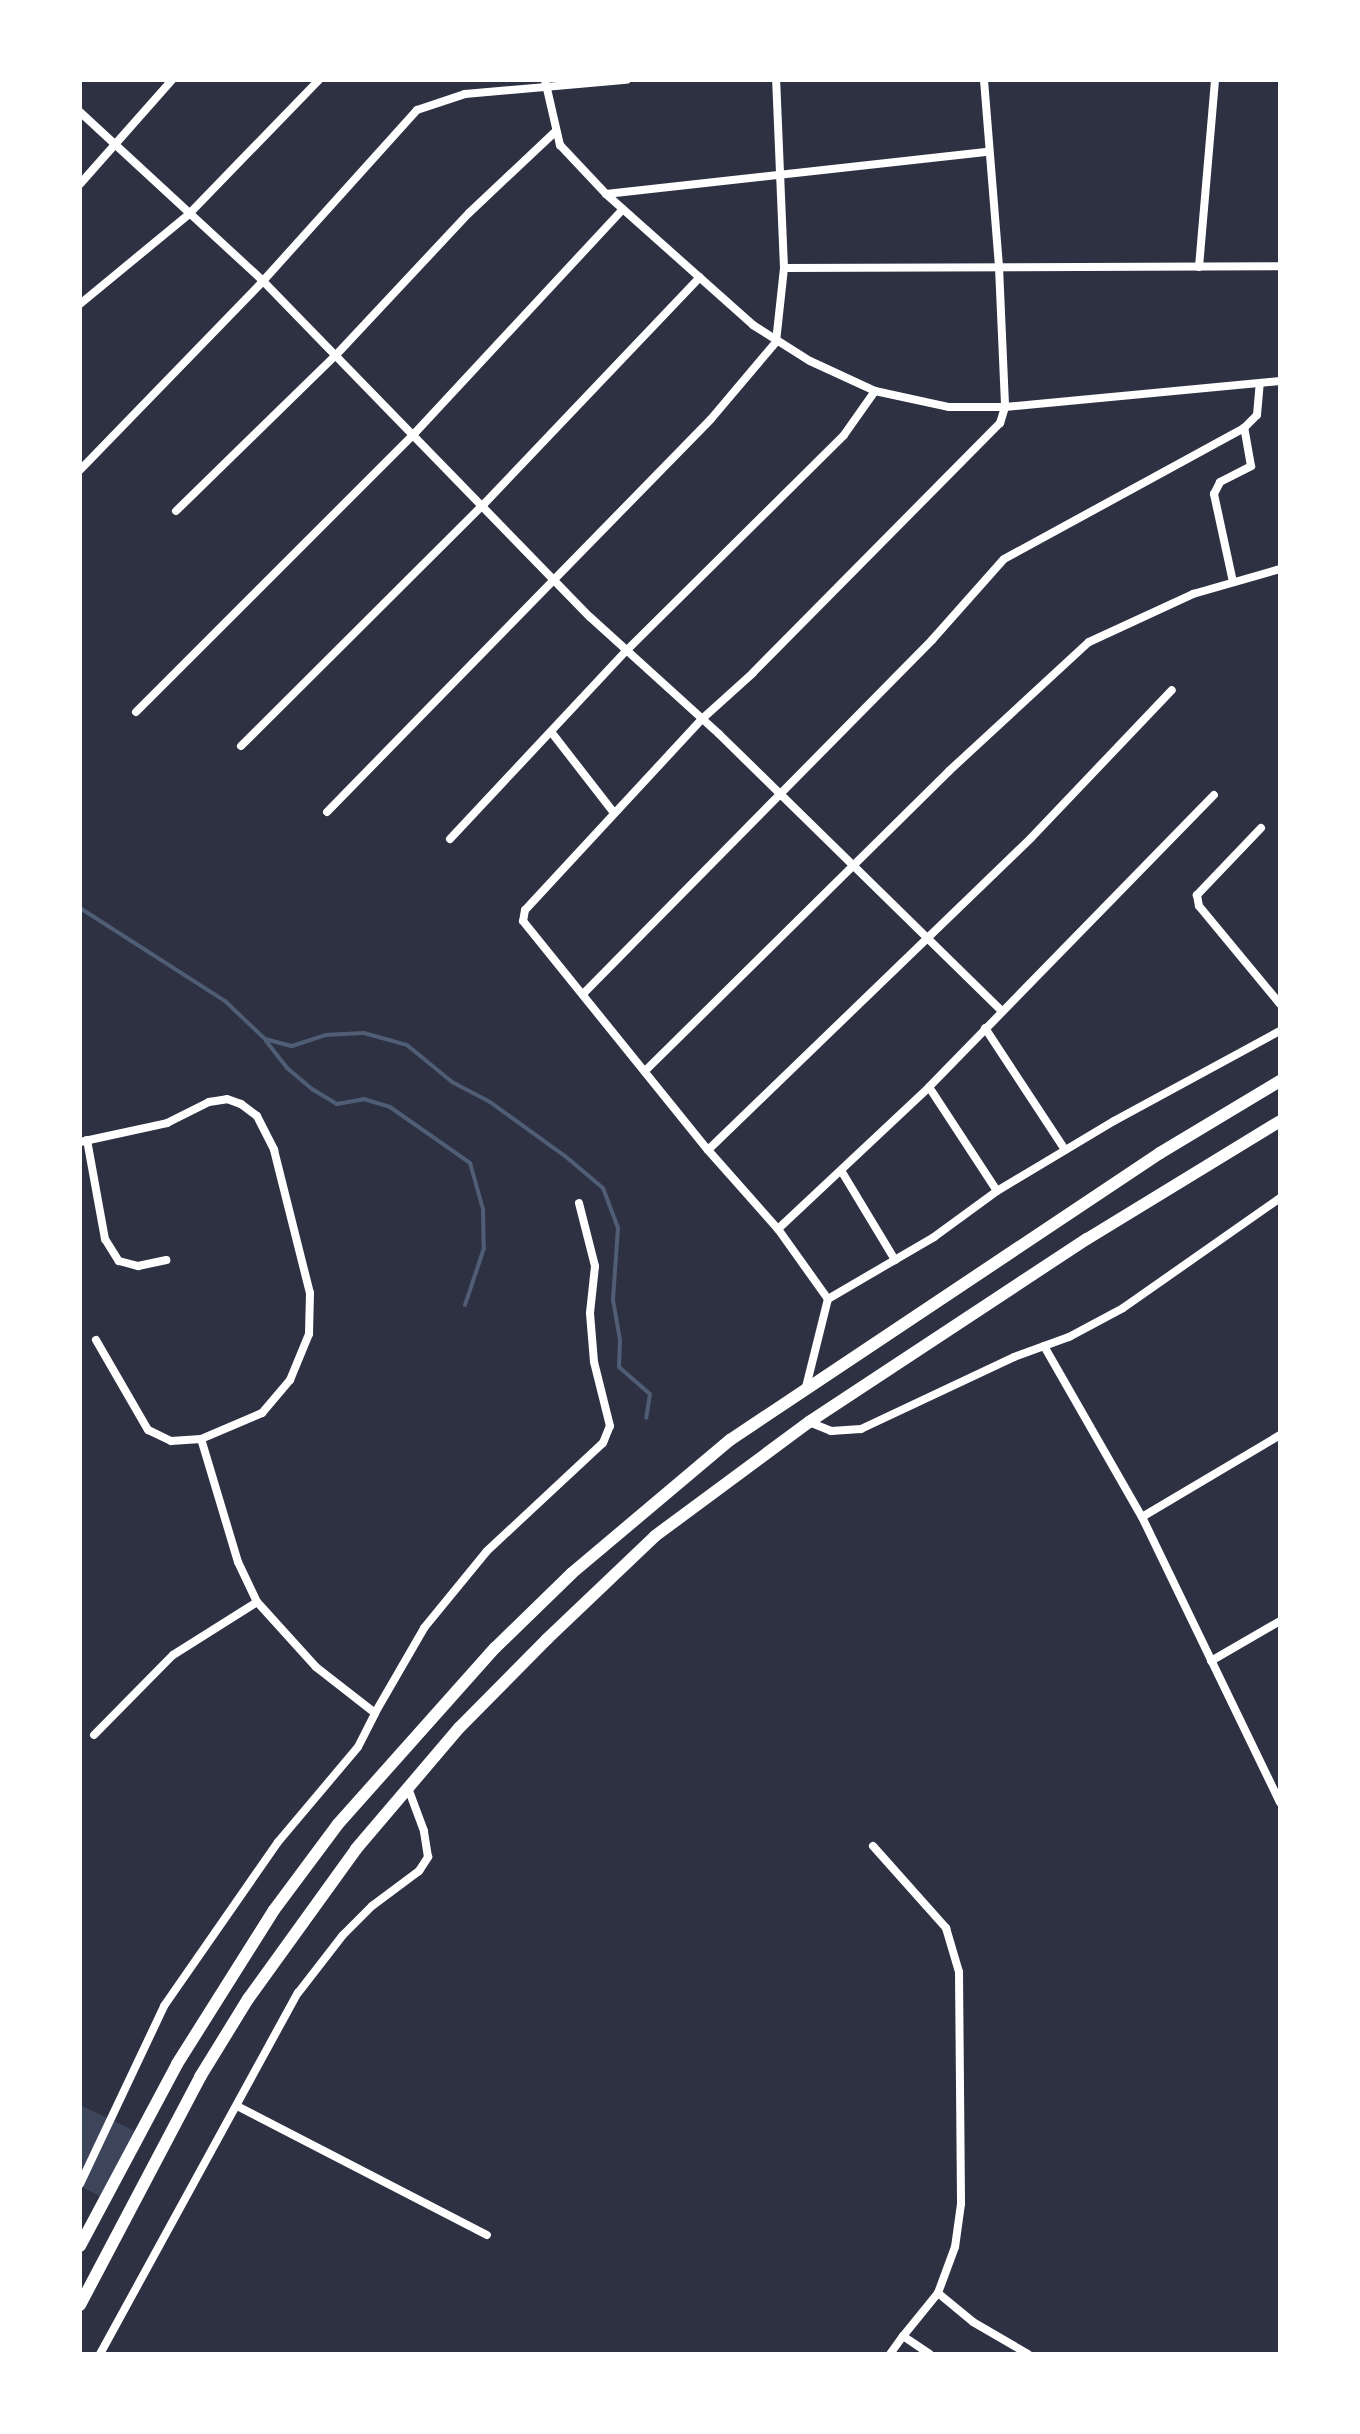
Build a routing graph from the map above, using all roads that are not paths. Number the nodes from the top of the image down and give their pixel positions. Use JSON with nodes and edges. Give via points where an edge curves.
{"nodes":[{"id":1,"x":172,"y":80,"type":"edge"},
{"id":2,"x":319,"y":80,"type":"edge"},
{"id":3,"x":458,"y":80,"type":"edge"},
{"id":4,"x":626,"y":80,"type":"edge"},
{"id":5,"x":776,"y":80,"type":"edge"},
{"id":6,"x":984,"y":80,"type":"edge"},
{"id":7,"x":1215,"y":80,"type":"edge"},
{"id":8,"x":545,"y":83,"type":"edge"},
{"id":9,"x":465,"y":94,"type":"junction"},
{"id":10,"x":80,"y":112,"type":"edge"},
{"id":11,"x":554,"y":133,"type":"junction"},
{"id":12,"x":116,"y":146,"type":"junction"},
{"id":13,"x":986,"y":152,"type":"junction"},
{"id":14,"x":778,"y":172,"type":"junction"},
{"id":15,"x":80,"y":184,"type":"edge"},
{"id":16,"x":606,"y":194,"type":"junction"},
{"id":17,"x":623,"y":209,"type":"junction"},
{"id":18,"x":189,"y":214,"type":"junction"},
{"id":19,"x":1280,"y":266,"type":"edge"},
{"id":20,"x":999,"y":267,"type":"junction"},
{"id":21,"x":1199,"y":267,"type":"junction"},
{"id":22,"x":784,"y":268,"type":"junction"},
{"id":23,"x":700,"y":277,"type":"junction"},
{"id":24,"x":262,"y":282,"type":"junction"},
{"id":25,"x":80,"y":304,"type":"edge"},
{"id":26,"x":776,"y":342,"type":"junction"},
{"id":27,"x":336,"y":355,"type":"junction"},
{"id":28,"x":1280,"y":381,"type":"edge"},
{"id":29,"x":1260,"y":383,"type":"junction"},
{"id":30,"x":875,"y":391,"type":"junction"},
{"id":31,"x":1005,"y":408,"type":"junction"},
{"id":32,"x":1244,"y":428,"type":"junction"},
{"id":33,"x":414,"y":434,"type":"junction"},
{"id":34,"x":80,"y":470,"type":"edge"},
{"id":35,"x":484,"y":504,"type":"junction"},
{"id":36,"x":176,"y":511,"type":"dead end"},
{"id":37,"x":1280,"y":570,"type":"edge"},
{"id":38,"x":554,"y":578,"type":"junction"},
{"id":39,"x":1233,"y":582,"type":"junction"},
{"id":40,"x":626,"y":650,"type":"junction"},
{"id":41,"x":1172,"y":690,"type":"dead end"},
{"id":42,"x":136,"y":712,"type":"dead end"},
{"id":43,"x":702,"y":718,"type":"junction"},
{"id":44,"x":552,"y":733,"type":"junction"},
{"id":45,"x":241,"y":746,"type":"dead end"},
{"id":46,"x":1214,"y":795,"type":"dead end"},
{"id":47,"x":779,"y":796,"type":"junction"},
{"id":48,"x":327,"y":812,"type":"dead end"},
{"id":49,"x":614,"y":813,"type":"junction"},
{"id":50,"x":1261,"y":828,"type":"dead end"},
{"id":51,"x":450,"y":839,"type":"dead end"},
{"id":52,"x":854,"y":868,"type":"junction"},
{"id":53,"x":929,"y":938,"type":"junction"},
{"id":54,"x":584,"y":993,"type":"junction"},
{"id":55,"x":1280,"y":1004,"type":"edge"},
{"id":56,"x":1002,"y":1011,"type":"junction"},
{"id":57,"x":985,"y":1028,"type":"junction"},
{"id":58,"x":1280,"y":1030,"type":"edge"},
{"id":59,"x":645,"y":1071,"type":"junction"},
{"id":60,"x":1280,"y":1081,"type":"edge"},
{"id":61,"x":929,"y":1087,"type":"junction"},
{"id":62,"x":1280,"y":1120,"type":"edge"},
{"id":63,"x":84,"y":1141,"type":"edge"},
{"id":64,"x":708,"y":1150,"type":"junction"},
{"id":65,"x":1065,"y":1150,"type":"junction"},
{"id":66,"x":842,"y":1172,"type":"junction"},
{"id":67,"x":997,"y":1190,"type":"junction"},
{"id":68,"x":1280,"y":1198,"type":"edge"},
{"id":69,"x":579,"y":1203,"type":"dead end"},
{"id":70,"x":778,"y":1229,"type":"junction"},
{"id":71,"x":166,"y":1260,"type":"dead end"},
{"id":72,"x":895,"y":1260,"type":"junction"},
{"id":73,"x":828,"y":1299,"type":"junction"},
{"id":74,"x":96,"y":1340,"type":"dead end"},
{"id":75,"x":1044,"y":1346,"type":"junction"},
{"id":76,"x":806,"y":1387,"type":"junction"},
{"id":77,"x":809,"y":1422,"type":"junction"},
{"id":78,"x":1280,"y":1435,"type":"edge"},
{"id":79,"x":201,"y":1439,"type":"junction"},
{"id":80,"x":1142,"y":1517,"type":"junction"},
{"id":81,"x":257,"y":1602,"type":"junction"},
{"id":82,"x":1280,"y":1621,"type":"edge"},
{"id":83,"x":1210,"y":1661,"type":"junction"},
{"id":84,"x":375,"y":1713,"type":"junction"},
{"id":85,"x":94,"y":1734,"type":"dead end"},
{"id":86,"x":408,"y":1788,"type":"junction"},
{"id":87,"x":1280,"y":1802,"type":"edge"},
{"id":88,"x":873,"y":1846,"type":"dead end"},
{"id":89,"x":238,"y":2108,"type":"junction"},
{"id":90,"x":80,"y":2184,"type":"edge"},
{"id":91,"x":487,"y":2235,"type":"dead end"},
{"id":92,"x":80,"y":2246,"type":"edge"},
{"id":93,"x":938,"y":2293,"type":"junction"},
{"id":94,"x":80,"y":2305,"type":"edge"},
{"id":95,"x":903,"y":2336,"type":"junction"},
{"id":96,"x":101,"y":2351,"type":"edge"},
{"id":97,"x":113,"y":2354,"type":"edge"},
{"id":98,"x":890,"y":2354,"type":"edge"},
{"id":99,"x":930,"y":2354,"type":"edge"},
{"id":100,"x":1028,"y":2354,"type":"edge"}],
"edges":[{"from":1,"to":12,"type":"street"},
{"from":2,"to":18,"type":"street"},
{"from":3,"to":9,"type":"street"},
{"from":4,"to":8,"type":"street"},
{"from":5,"to":14,"type":"street"},
{"from":6,"to":13,"type":"street"},
{"from":7,"to":21,"type":"street"},
{"from":8,"to":9,"type":"street"},
{"from":8,"to":11,"type":"street"},
{"from":9,"to":24,"type":"street","via":[[436,100],[402,123]]},
{"from":10,"to":12,"type":"street"},
{"from":11,"to":16,"type":"street"},
{"from":11,"to":27,"type":"street"},
{"from":12,"to":15,"type":"street"},
{"from":12,"to":18,"type":"street"},
{"from":13,"to":14,"type":"street"},
{"from":13,"to":20,"type":"street"},
{"from":14,"to":16,"type":"street"},
{"from":14,"to":22,"type":"street"},
{"from":16,"to":17,"type":"street"},
{"from":17,"to":23,"type":"street"},
{"from":17,"to":33,"type":"street"},
{"from":18,"to":24,"type":"street"},
{"from":18,"to":25,"type":"street"},
{"from":19,"to":21,"type":"street"},
{"from":20,"to":21,"type":"street"},
{"from":20,"to":22,"type":"street"},
{"from":20,"to":31,"type":"street"},
{"from":22,"to":26,"type":"street"},
{"from":23,"to":26,"type":"street"},
{"from":23,"to":35,"type":"street"},
{"from":24,"to":27,"type":"street"},
{"from":24,"to":34,"type":"street"},
{"from":26,"to":30,"type":"street"},
{"from":26,"to":38,"type":"street","via":[[711,419]]},
{"from":27,"to":33,"type":"street"},
{"from":27,"to":36,"type":"street"},
{"from":28,"to":29,"type":"street"},
{"from":29,"to":31,"type":"street"},
{"from":29,"to":32,"type":"street","via":[[1256,415]]},
{"from":30,"to":31,"type":"street","via":[[949,406]]},
{"from":30,"to":40,"type":"street","via":[[844,434]]},
{"from":31,"to":43,"type":"street","via":[[990,436]]},
{"from":32,"to":39,"type":"street","via":[[1251,466],[1220,482],[1214,494]]},
{"from":32,"to":47,"type":"street","via":[[1004,560]]},
{"from":33,"to":35,"type":"street"},
{"from":33,"to":42,"type":"street"},
{"from":35,"to":38,"type":"street"},
{"from":35,"to":45,"type":"street"},
{"from":37,"to":39,"type":"street"},
{"from":38,"to":40,"type":"street"},
{"from":38,"to":48,"type":"street"},
{"from":39,"to":52,"type":"street","via":[[1138,616],[1089,642]]},
{"from":40,"to":43,"type":"street"},
{"from":40,"to":44,"type":"street"},
{"from":41,"to":53,"type":"street"},
{"from":43,"to":47,"type":"street"},
{"from":43,"to":49,"type":"street"},
{"from":44,"to":49,"type":"street"},
{"from":44,"to":51,"type":"street"},
{"from":46,"to":56,"type":"street"},
{"from":47,"to":52,"type":"street"},
{"from":47,"to":54,"type":"street"},
{"from":49,"to":54,"type":"street","via":[[522,914]]},
{"from":50,"to":55,"type":"street","via":[[1197,895],[1199,906]]},
{"from":52,"to":53,"type":"street"},
{"from":52,"to":59,"type":"street"},
{"from":53,"to":56,"type":"street"},
{"from":53,"to":64,"type":"street"},
{"from":54,"to":59,"type":"street"},
{"from":56,"to":57,"type":"street"},
{"from":57,"to":61,"type":"street"},
{"from":57,"to":65,"type":"street"},
{"from":58,"to":65,"type":"street"},
{"from":59,"to":64,"type":"street"},
{"from":60,"to":76,"type":"main road","via":[[1160,1152]]},
{"from":61,"to":66,"type":"street"},
{"from":61,"to":67,"type":"street"},
{"from":62,"to":77,"type":"main road"},
{"from":63,"to":71,"type":"street","via":[[105,1239],[118,1261],[138,1266]]},
{"from":63,"to":79,"type":"street","via":[[144,1130],[228,1099],[257,1116],[274,1150],[310,1293],[308,1334],[290,1380],[262,1413]]},
{"from":64,"to":70,"type":"street"},
{"from":65,"to":67,"type":"street"},
{"from":66,"to":70,"type":"street"},
{"from":66,"to":72,"type":"street"},
{"from":67,"to":72,"type":"street"},
{"from":68,"to":75,"type":"street","via":[[1123,1308]]},
{"from":69,"to":84,"type":"street","via":[[595,1266],[594,1362],[610,1426],[603,1442],[474,1567],[424,1628]]},
{"from":70,"to":73,"type":"street"},
{"from":72,"to":73,"type":"street"},
{"from":73,"to":76,"type":"street"},
{"from":74,"to":79,"type":"street","via":[[148,1430],[171,1441]]},
{"from":75,"to":77,"type":"street","via":[[861,1428],[832,1431]]},
{"from":75,"to":80,"type":"street"},
{"from":76,"to":92,"type":"main road","via":[[665,1491],[572,1573],[495,1648],[338,1824],[274,1910],[177,2064]]},
{"from":77,"to":86,"type":"main road","via":[[655,1536],[459,1728]]},
{"from":78,"to":80,"type":"street"},
{"from":79,"to":81,"type":"street"},
{"from":80,"to":83,"type":"street"},
{"from":81,"to":84,"type":"street","via":[[316,1667]]},
{"from":81,"to":85,"type":"street","via":[[173,1655]]},
{"from":82,"to":83,"type":"street"},
{"from":83,"to":87,"type":"street"},
{"from":84,"to":90,"type":"street","via":[[358,1747],[278,1842],[164,2006]]},
{"from":86,"to":89,"type":"street","via":[[428,1858],[352,1926],[308,1979]]},
{"from":86,"to":94,"type":"main road","via":[[248,1999]]},
{"from":88,"to":93,"type":"street","via":[[946,1928],[958,1972],[961,2204]]},
{"from":89,"to":91,"type":"street"},
{"from":89,"to":96,"type":"street"},
{"from":93,"to":95,"type":"street"},
{"from":93,"to":100,"type":"street"},
{"from":95,"to":98,"type":"street"},
{"from":95,"to":99,"type":"street"},
{"from":96,"to":97,"type":"street"}]}
